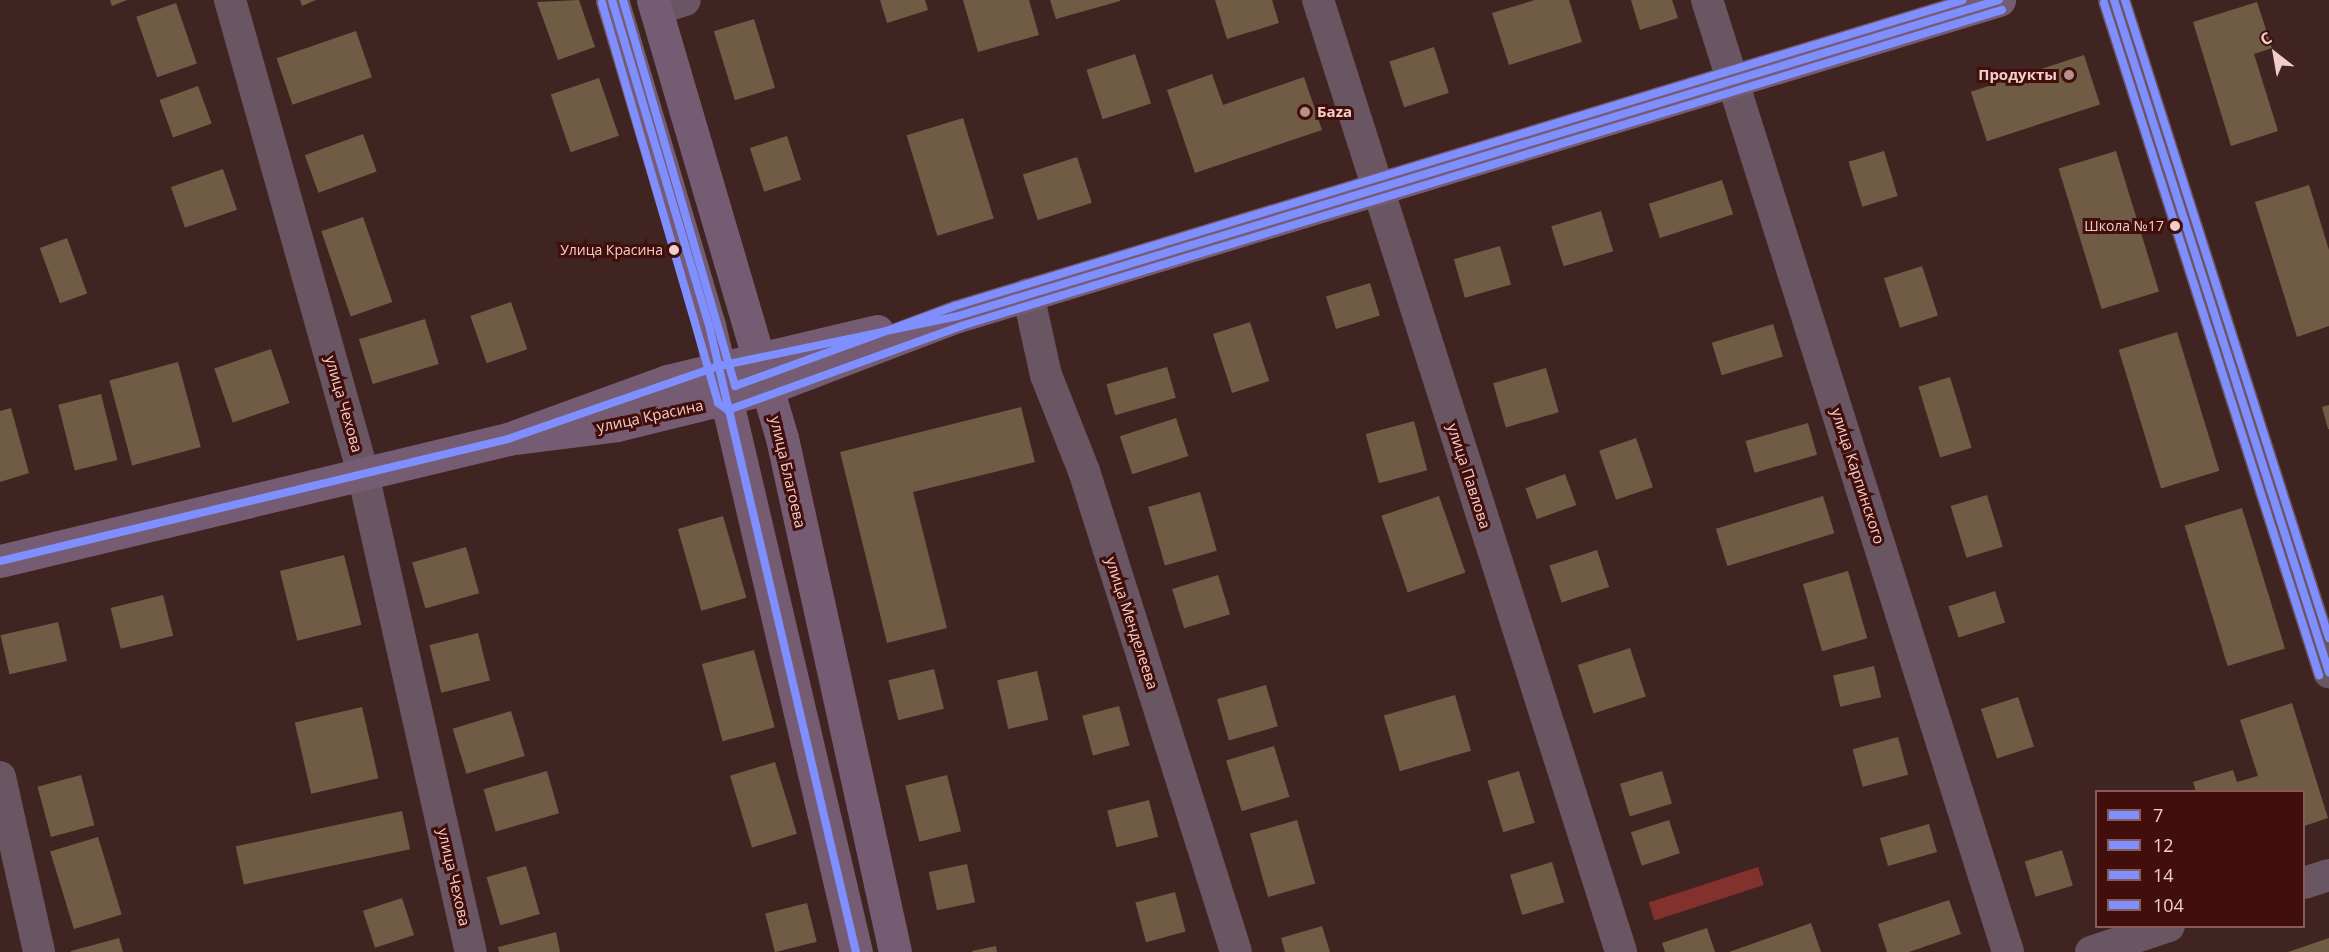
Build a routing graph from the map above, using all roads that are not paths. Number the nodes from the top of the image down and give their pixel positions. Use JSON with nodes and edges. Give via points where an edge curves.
{"nodes":[{"id":1,"x":230,"y":0,"type":"edge"},
{"id":2,"x":612,"y":0,"type":"edge"},
{"id":3,"x":1318,"y":0,"type":"edge"},
{"id":4,"x":1707,"y":0,"type":"edge"},
{"id":5,"x":1999,"y":0,"type":"edge"},
{"id":6,"x":2114,"y":0,"type":"edge"},
{"id":7,"x":665,"y":3,"type":"edge"},
{"id":8,"x":1732,"y":80,"type":"junction"},
{"id":9,"x":1375,"y":190,"type":"junction"},
{"id":10,"x":1028,"y":294,"type":"junction"},
{"id":11,"x":958,"y":316,"type":"junction"},
{"id":12,"x":759,"y":356,"type":"junction"},
{"id":13,"x":719,"y":366,"type":"junction"},
{"id":14,"x":768,"y":388,"type":"junction"},
{"id":15,"x":728,"y":400,"type":"junction"},
{"id":16,"x":508,"y":439,"type":"junction"},
{"id":17,"x":363,"y":474,"type":"junction"},
{"id":18,"x":0,"y":561,"type":"edge"},
{"id":19,"x":2329,"y":672,"type":"edge"},
{"id":20,"x":0,"y":777,"type":"edge"},
{"id":21,"x":2329,"y":874,"type":"edge"},
{"id":22,"x":2305,"y":883,"type":"edge"},
{"id":23,"x":2166,"y":928,"type":"edge"},
{"id":24,"x":39,"y":952,"type":"edge"},
{"id":25,"x":471,"y":952,"type":"edge"},
{"id":26,"x":856,"y":952,"type":"edge"},
{"id":27,"x":895,"y":952,"type":"edge"},
{"id":28,"x":1236,"y":952,"type":"edge"},
{"id":29,"x":1621,"y":952,"type":"edge"},
{"id":30,"x":2008,"y":952,"type":"edge"},
{"id":31,"x":2091,"y":952,"type":"edge"}],
"edges":[{"from":1,"to":17,"type":"street","name":"улица Чехова"},
{"from":2,"to":13,"type":"main road"},
{"from":3,"to":9,"type":"street","name":"улица Павлова"},
{"from":4,"to":8,"type":"street","name":"улица Карпинского"},
{"from":5,"to":8,"type":"main road","name":"улица Красина"},
{"from":6,"to":19,"type":"street"},
{"from":7,"to":12,"type":"main road","name":"улица Благоева"},
{"from":8,"to":9,"type":"main road","name":"улица Красина"},
{"from":8,"to":30,"type":"street","name":"улица Карпинского"},
{"from":9,"to":10,"type":"main road","name":"улица Красина"},
{"from":9,"to":29,"type":"street","name":"улица Павлова"},
{"from":10,"to":11,"type":"main road","name":"улица Красина"},
{"from":10,"to":28,"type":"street","name":"улица Менделеева","via":[[1043,364],[1084,471]]},
{"from":11,"to":12,"type":"main road","name":"улица Красина"},
{"from":11,"to":14,"type":"main road","name":"улица Красина"},
{"from":12,"to":13,"type":"main road","name":"улица Красина"},
{"from":12,"to":14,"type":"main road","name":"улица Благоева"},
{"from":13,"to":15,"type":"main road"},
{"from":13,"to":16,"type":"main road","name":"улица Красина"},
{"from":14,"to":15,"type":"main road","name":"улица Красина"},
{"from":14,"to":27,"type":"main road","name":"улица Благоева"},
{"from":15,"to":16,"type":"main road","name":"улица Красина","via":[[616,425]]},
{"from":15,"to":26,"type":"main road"},
{"from":16,"to":17,"type":"main road","name":"улица Красина"},
{"from":17,"to":18,"type":"main road","name":"улица Красина"},
{"from":17,"to":25,"type":"street","name":"улица Чехова"},
{"from":20,"to":24,"type":"street"},
{"from":21,"to":22,"type":"street"},
{"from":23,"to":31,"type":"street"}]}
